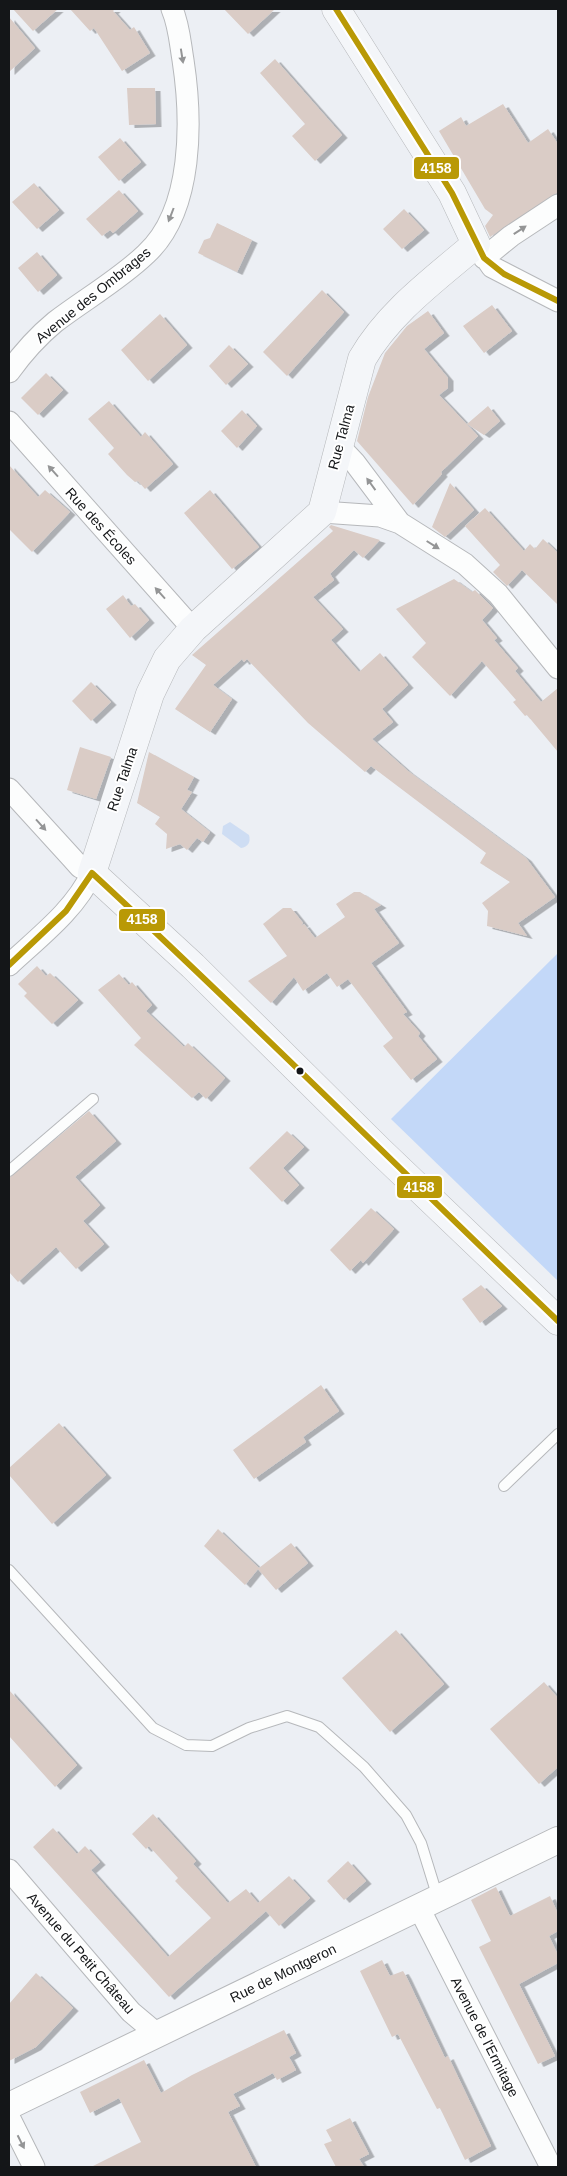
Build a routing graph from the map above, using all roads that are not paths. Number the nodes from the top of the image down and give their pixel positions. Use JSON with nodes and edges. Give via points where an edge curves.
{"nodes":[{"id":1,"x":172,"y":9,"type":"edge"},
{"id":2,"x":336,"y":9,"type":"edge"},
{"id":3,"x":558,"y":205,"type":"edge"},
{"id":4,"x":480,"y":251,"type":"junction"},
{"id":5,"x":558,"y":301,"type":"edge"},
{"id":6,"x":9,"y":372,"type":"edge"},
{"id":7,"x":9,"y":422,"type":"edge"},
{"id":8,"x":338,"y":445,"type":"junction"},
{"id":9,"x":322,"y":512,"type":"junction"},
{"id":10,"x":400,"y":523,"type":"junction"},
{"id":11,"x":193,"y":629,"type":"junction"},
{"id":12,"x":558,"y":668,"type":"edge"},
{"id":13,"x":9,"y":789,"type":"edge"},
{"id":14,"x":92,"y":873,"type":"junction"},
{"id":15,"x":9,"y":965,"type":"edge"},
{"id":16,"x":93,"y":1099,"type":"dead end"},
{"id":17,"x":9,"y":1171,"type":"edge"},
{"id":18,"x":558,"y":1321,"type":"edge"},
{"id":19,"x":558,"y":1434,"type":"edge"},
{"id":20,"x":504,"y":1486,"type":"dead end"},
{"id":21,"x":9,"y":1570,"type":"edge"},
{"id":22,"x":558,"y":1840,"type":"edge"},
{"id":23,"x":9,"y":1870,"type":"edge"},
{"id":24,"x":428,"y":1903,"type":"junction"},
{"id":25,"x":156,"y":2033,"type":"junction"},
{"id":26,"x":9,"y":2106,"type":"edge"},
{"id":27,"x":9,"y":2117,"type":"edge"},
{"id":28,"x":34,"y":2167,"type":"edge"},
{"id":29,"x":551,"y":2167,"type":"edge"}],
"edges":[{"from":1,"to":6,"type":"street","name":"Avenue des Ombrages","one_way":true,"via":[[189,98],[188,150],[180,191],[166,228],[148,253],[54,323]]},
{"from":2,"to":4,"type":"main road","via":[[452,193]]},
{"from":4,"to":3,"type":"street","one_way":true,"via":[[511,236]]},
{"from":4,"to":5,"type":"street","via":[[504,274]]},
{"from":4,"to":8,"type":"main road","name":"Rue Talma","via":[[415,297],[374,339],[362,360]]},
{"from":11,"to":7,"type":"street","name":"Rue des Écoles","one_way":true},
{"from":8,"to":9,"type":"main road","name":"Rue Talma"},
{"from":10,"to":8,"type":"street","one_way":true},
{"from":9,"to":10,"type":"street","via":[[380,516]]},
{"from":9,"to":11,"type":"main road","name":"Rue Talma"},
{"from":10,"to":12,"type":"street","one_way":true,"via":[[465,564],[481,578],[498,594]]},
{"from":11,"to":14,"type":"main road","name":"Rue Talma","via":[[167,659],[150,694]]},
{"from":13,"to":14,"type":"street","one_way":true,"via":[[80,867]]},
{"from":14,"to":15,"type":"street","via":[[84,891],[66,911]]},
{"from":14,"to":18,"type":"main road"},
{"from":16,"to":17,"type":"lane"},
{"from":19,"to":20,"type":"lane"},
{"from":21,"to":24,"type":"lane","via":[[153,1728],[186,1745],[212,1746],[249,1728],[287,1716],[319,1727],[364,1767],[406,1814],[421,1843]]},
{"from":22,"to":24,"type":"street","name":"Rue de Montgeron"},
{"from":23,"to":25,"type":"street","name":"Avenue du Petit Château","via":[[131,2012]]},
{"from":24,"to":25,"type":"street","name":"Rue de Montgeron"},
{"from":24,"to":29,"type":"street","name":"Avenue de l'Ermitage"},
{"from":25,"to":26,"type":"street","name":"Rue de Montgeron"},
{"from":27,"to":28,"type":"street","one_way":true}]}
